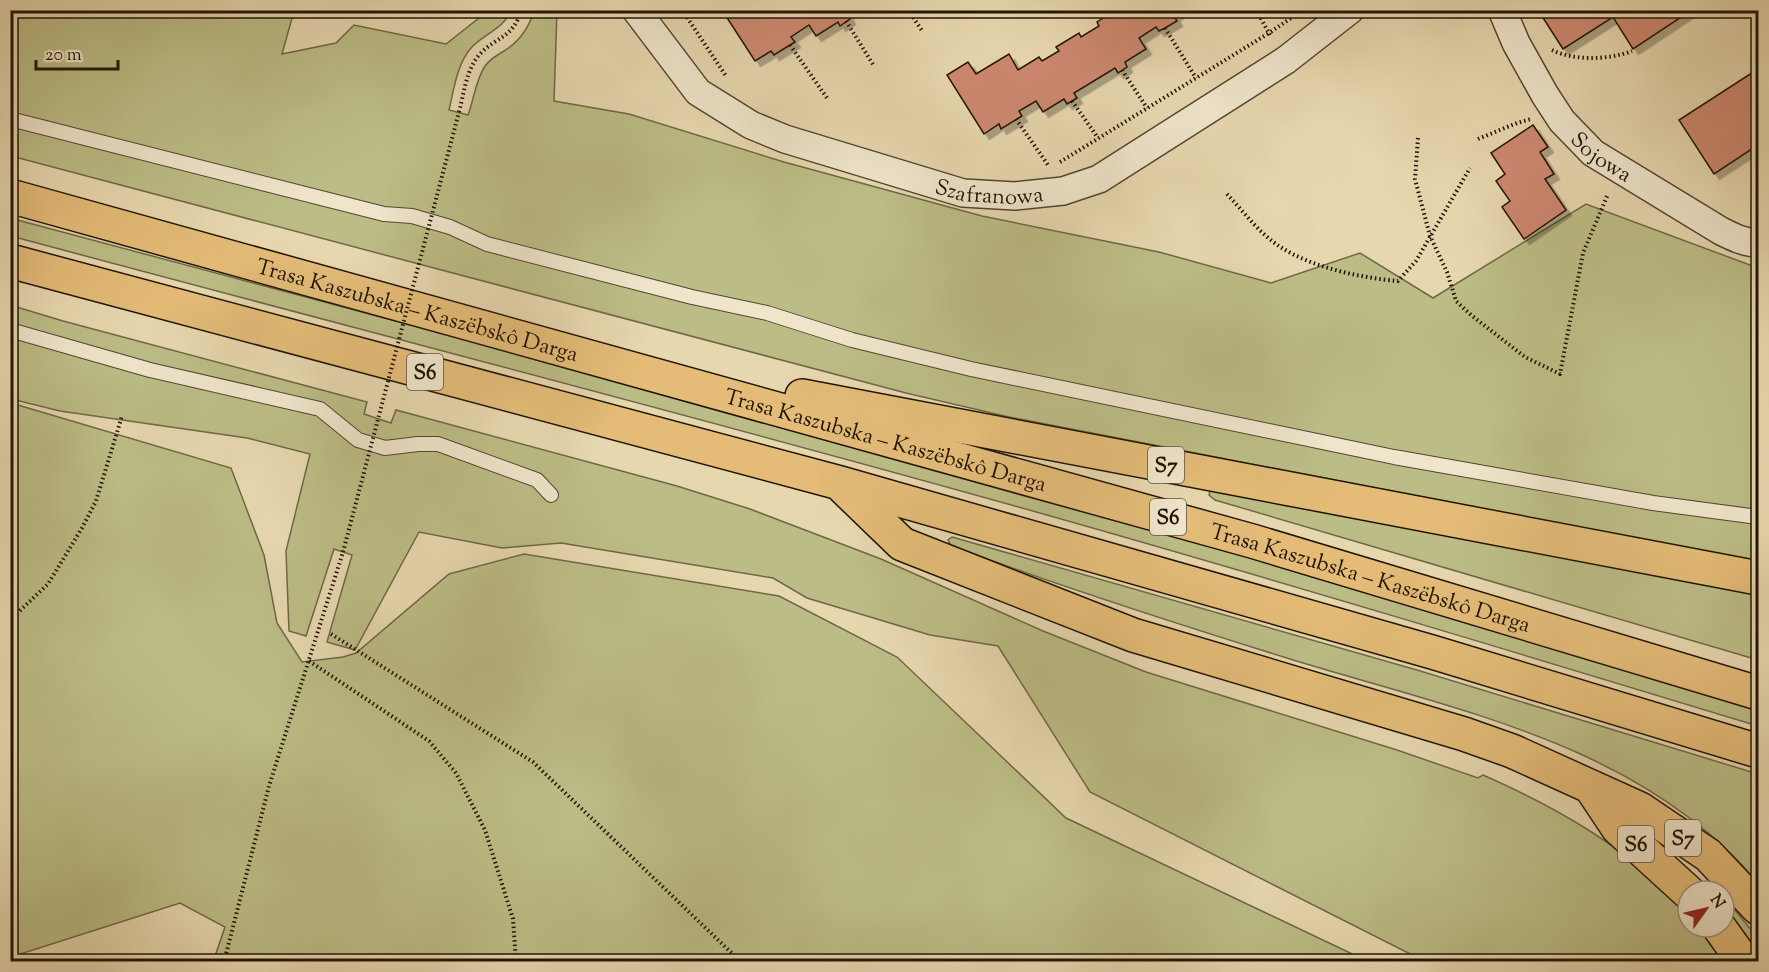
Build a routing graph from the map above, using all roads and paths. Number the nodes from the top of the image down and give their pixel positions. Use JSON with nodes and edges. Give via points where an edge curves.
{"nodes":[{"id":1,"x":522,"y":10,"type":"edge"},
{"id":2,"x":636,"y":10,"type":"edge"},
{"id":3,"x":681,"y":10,"type":"edge"},
{"id":4,"x":908,"y":10,"type":"edge"},
{"id":5,"x":1256,"y":10,"type":"edge"},
{"id":6,"x":1350,"y":10,"type":"edge"},
{"id":7,"x":1502,"y":10,"type":"edge"},
{"id":8,"x":846,"y":21,"type":"dead end"},
{"id":9,"x":1165,"y":28,"type":"dead end"},
{"id":10,"x":923,"y":32,"type":"dead end"},
{"id":11,"x":790,"y":45,"type":"dead end"},
{"id":12,"x":1544,"y":46,"type":"dead end"},
{"id":13,"x":1632,"y":51,"type":"dead end"},
{"id":14,"x":874,"y":66,"type":"dead end"},
{"id":15,"x":1122,"y":70,"type":"dead end"},
{"id":16,"x":1196,"y":78,"type":"junction"},
{"id":17,"x":729,"y":80,"type":"dead end"},
{"id":18,"x":827,"y":98,"type":"dead end"},
{"id":19,"x":1072,"y":101,"type":"dead end"},
{"id":20,"x":1147,"y":108,"type":"junction"},
{"id":21,"x":1558,"y":115,"type":"junction"},
{"id":22,"x":10,"y":119,"type":"edge"},
{"id":23,"x":1016,"y":119,"type":"dead end"},
{"id":24,"x":1098,"y":138,"type":"junction"},
{"id":25,"x":1418,"y":138,"type":"dead end"},
{"id":26,"x":1478,"y":139,"type":"dead end"},
{"id":27,"x":1059,"y":162,"type":"dead end"},
{"id":28,"x":1470,"y":168,"type":"dead end"},
{"id":29,"x":1619,"y":169,"type":"junction"},
{"id":30,"x":1039,"y":171,"type":"dead end"},
{"id":31,"x":1227,"y":194,"type":"dead end"},
{"id":32,"x":10,"y":196,"type":"edge"},
{"id":33,"x":1430,"y":236,"type":"junction"},
{"id":34,"x":1758,"y":243,"type":"edge"},
{"id":35,"x":10,"y":261,"type":"edge"},
{"id":36,"x":10,"y":330,"type":"edge"},
{"id":37,"x":574,"y":353,"type":"junction"},
{"id":38,"x":122,"y":416,"type":"dead end"},
{"id":39,"x":840,"y":483,"type":"junction"},
{"id":40,"x":551,"y":495,"type":"dead end"},
{"id":41,"x":1758,"y":517,"type":"edge"},
{"id":42,"x":1758,"y":578,"type":"edge"},
{"id":43,"x":10,"y":620,"type":"edge"},
{"id":44,"x":331,"y":634,"type":"dead end"},
{"id":45,"x":309,"y":661,"type":"junction"},
{"id":46,"x":1758,"y":693,"type":"edge"},
{"id":47,"x":1758,"y":751,"type":"edge"},
{"id":48,"x":1592,"y":789,"type":"junction"},
{"id":49,"x":1676,"y":881,"type":"edge"},
{"id":50,"x":1758,"y":908,"type":"edge"},
{"id":51,"x":1728,"y":939,"type":"edge"},
{"id":52,"x":224,"y":962,"type":"edge"},
{"id":53,"x":516,"y":962,"type":"edge"},
{"id":54,"x":741,"y":962,"type":"edge"},
{"id":55,"x":1744,"y":962,"type":"edge"}],
"edges":[{"from":1,"to":45,"type":"path","bridge":true,"via":[[509,34],[478,56],[468,75],[343,552]]},
{"from":2,"to":6,"type":"street","name":"Szafranowa","via":[[699,92],[752,125],[785,139],[963,193],[1015,196],[1063,191],[1099,179],[1286,60]]},
{"from":3,"to":17,"type":"path"},
{"from":4,"to":10,"type":"path"},
{"from":5,"to":16,"type":"path","via":[[1269,33]]},
{"from":7,"to":21,"type":"street","name":"Sojowa","via":[[1516,43]]},
{"from":8,"to":14,"type":"path"},
{"from":9,"to":16,"type":"path"},
{"from":11,"to":18,"type":"path"},
{"from":12,"to":13,"type":"path","via":[[1564,56],[1598,57]]},
{"from":15,"to":20,"type":"path"},
{"from":16,"to":20,"type":"path"},
{"from":19,"to":24,"type":"path"},
{"from":20,"to":24,"type":"path"},
{"from":21,"to":26,"type":"path","via":[[1517,123]]},
{"from":21,"to":29,"type":"street","name":"Sojowa","via":[[1593,153]]},
{"from":22,"to":41,"type":"lane","via":[[384,214],[412,216],[488,244],[767,313],[852,340],[971,369],[1394,457],[1641,501]]},
{"from":23,"to":30,"type":"path","via":[[1050,168]]},
{"from":24,"to":27,"type":"path"},
{"from":25,"to":33,"type":"path","via":[[1415,179]]},
{"from":28,"to":33,"type":"path"},
{"from":29,"to":33,"type":"path","via":[[1584,253],[1560,374],[1526,357],[1456,301]]},
{"from":29,"to":34,"type":"street","name":"Sojowa","via":[[1721,231]]},
{"from":31,"to":33,"type":"path","via":[[1278,245],[1302,259],[1350,273],[1398,281],[1416,261]]},
{"from":32,"to":37,"type":"highway","name":"Trasa Kaszubska – Kaszëbskô Darga","number":"S6"},
{"from":35,"to":39,"type":"highway","number":"S6"},
{"from":36,"to":40,"type":"lane","via":[[150,370],[320,409],[358,440],[386,448],[438,444],[537,480]]},
{"from":37,"to":42,"type":"highway","number":"S7"},
{"from":37,"to":46,"type":"highway","name":"Trasa Kaszubska – Kaszëbskô Darga","number":"S6","via":[[1252,541]]},
{"from":38,"to":43,"type":"path","via":[[87,519],[48,584]]},
{"from":39,"to":47,"type":"highway","number":"S6","via":[[1432,652]]},
{"from":39,"to":48,"type":"highway","number":"S6","via":[[902,544],[1133,635],[1512,751]]},
{"from":44,"to":54,"type":"path","via":[[533,762]]},
{"from":45,"to":52,"type":"path","via":[[269,786]]},
{"from":45,"to":53,"type":"path","via":[[429,741],[456,773],[485,830],[513,919]]},
{"from":48,"to":49,"type":"highway","number":"S6","via":[[1618,828]]},
{"from":48,"to":50,"type":"highway","number":"S7","via":[[1641,809],[1708,855]]},
{"from":51,"to":55,"type":"highway"}]}
